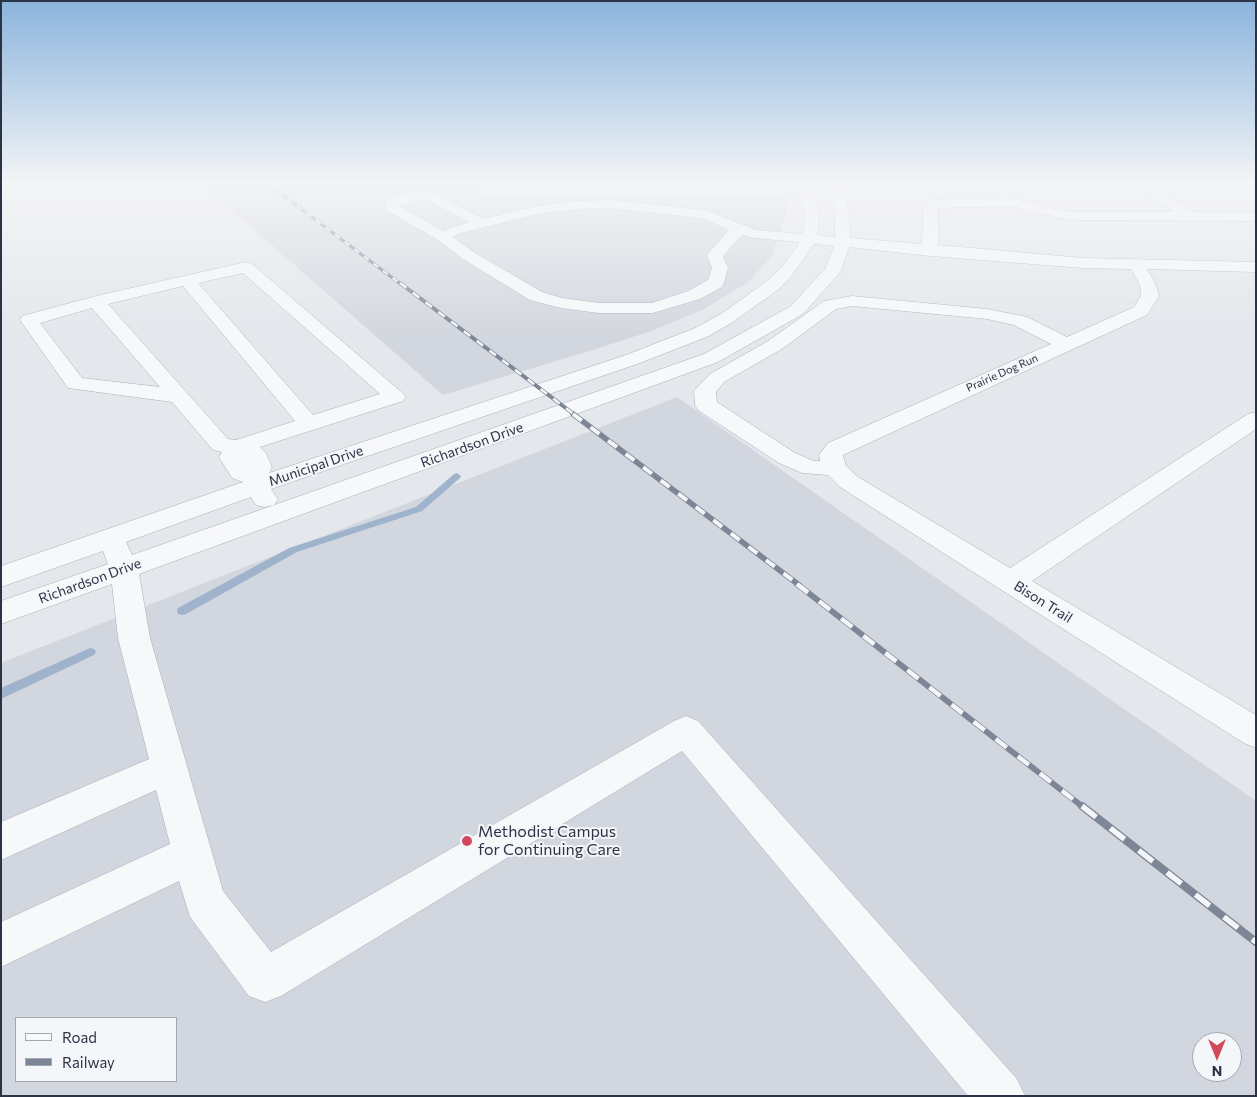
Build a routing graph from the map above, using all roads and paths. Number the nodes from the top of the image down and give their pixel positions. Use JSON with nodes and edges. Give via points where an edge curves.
{"nodes":[{"id":1,"x":440,"y":235,"type":"edge"},
{"id":2,"x":446,"y":235,"type":"edge"},
{"id":3,"x":733,"y":235,"type":"edge"},
{"id":4,"x":771,"y":235,"type":"edge"},
{"id":5,"x":843,"y":235,"type":"edge"},
{"id":6,"x":930,"y":235,"type":"edge"},
{"id":7,"x":443,"y":237,"type":"junction"},
{"id":8,"x":808,"y":238,"type":"junction"},
{"id":9,"x":843,"y":241,"type":"junction"},
{"id":10,"x":930,"y":251,"type":"junction"},
{"id":11,"x":1137,"y":266,"type":"junction"},
{"id":12,"x":1238,"y":267,"type":"junction"},
{"id":13,"x":1256,"y":267,"type":"edge"},
{"id":14,"x":1256,"y":279,"type":"edge"},
{"id":15,"x":187,"y":280,"type":"junction"},
{"id":16,"x":96,"y":301,"type":"junction"},
{"id":17,"x":1066,"y":344,"type":"junction"},
{"id":18,"x":178,"y":396,"type":"junction"},
{"id":19,"x":1256,"y":419,"type":"edge"},
{"id":20,"x":308,"y":424,"type":"junction"},
{"id":21,"x":237,"y":448,"type":"junction"},
{"id":22,"x":834,"y":468,"type":"junction"},
{"id":23,"x":256,"y":481,"type":"junction"},
{"id":24,"x":275,"y":515,"type":"junction"},
{"id":25,"x":111,"y":538,"type":"junction"},
{"id":26,"x":124,"y":569,"type":"junction"},
{"id":27,"x":1,"y":577,"type":"edge"},
{"id":28,"x":1010,"y":582,"type":"junction"},
{"id":29,"x":1,"y":613,"type":"edge"},
{"id":30,"x":1256,"y":733,"type":"edge"},
{"id":31,"x":169,"y":767,"type":"junction"},
{"id":32,"x":1,"y":841,"type":"edge"},
{"id":33,"x":192,"y":854,"type":"junction"},
{"id":34,"x":1,"y":945,"type":"edge"},
{"id":35,"x":1000,"y":1096,"type":"edge"}],
"edges":[{"from":1,"to":7,"type":"street"},
{"from":2,"to":7,"type":"street"},
{"from":3,"to":7,"type":"street","via":[[715,255],[720,268],[716,283],[694,296],[653,308],[599,308],[536,296]]},
{"from":4,"to":8,"type":"street"},
{"from":5,"to":9,"type":"street","name":"Richardson Drive"},
{"from":6,"to":10,"type":"street"},
{"from":8,"to":9,"type":"street"},
{"from":8,"to":23,"type":"street","name":"Municipal Drive","via":[[805,248],[773,285],[702,332],[633,359]]},
{"from":9,"to":10,"type":"street"},
{"from":9,"to":24,"type":"street","name":"Richardson Drive","via":[[833,271],[797,310],[711,358]]},
{"from":10,"to":11,"type":"street"},
{"from":11,"to":12,"type":"street"},
{"from":11,"to":17,"type":"street","name":"Prairie Dog Run","via":[[1148,285],[1150,296],[1146,305],[1140,311]]},
{"from":12,"to":13,"type":"street"},
{"from":12,"to":14,"type":"street"},
{"from":15,"to":16,"type":"street"},
{"from":15,"to":20,"type":"street"},
{"from":15,"to":20,"type":"street","via":[[246,267],[395,396]]},
{"from":16,"to":18,"type":"street"},
{"from":16,"to":18,"type":"street","via":[[29,320],[76,384]]},
{"from":17,"to":22,"type":"street","name":"Prairie Dog Run","via":[[836,448],[831,455]]},
{"from":17,"to":22,"type":"street","via":[[1020,321],[987,314],[852,301],[830,304],[774,345],[717,378],[705,391],[706,405],[787,458],[811,468]]},
{"from":18,"to":21,"type":"street","via":[[221,445]]},
{"from":19,"to":28,"type":"street"},
{"from":20,"to":21,"type":"street"},
{"from":21,"to":23,"type":"street","via":[[231,458],[241,473]]},
{"from":22,"to":28,"type":"street","name":"Bison Trail","via":[[849,482]]},
{"from":23,"to":24,"type":"street"},
{"from":23,"to":25,"type":"street","name":"Municipal Drive"},
{"from":24,"to":26,"type":"street","name":"Richardson Drive"},
{"from":25,"to":26,"type":"street"},
{"from":25,"to":27,"type":"street","name":"Municipal Drive"},
{"from":26,"to":29,"type":"street","name":"Richardson Drive"},
{"from":26,"to":31,"type":"street","via":[[134,638]]},
{"from":28,"to":30,"type":"street","name":"Bison Trail"},
{"from":31,"to":32,"type":"street"},
{"from":31,"to":33,"type":"street"},
{"from":33,"to":34,"type":"street"},
{"from":33,"to":35,"type":"street","via":[[205,902],[265,980],[686,731]]}]}
